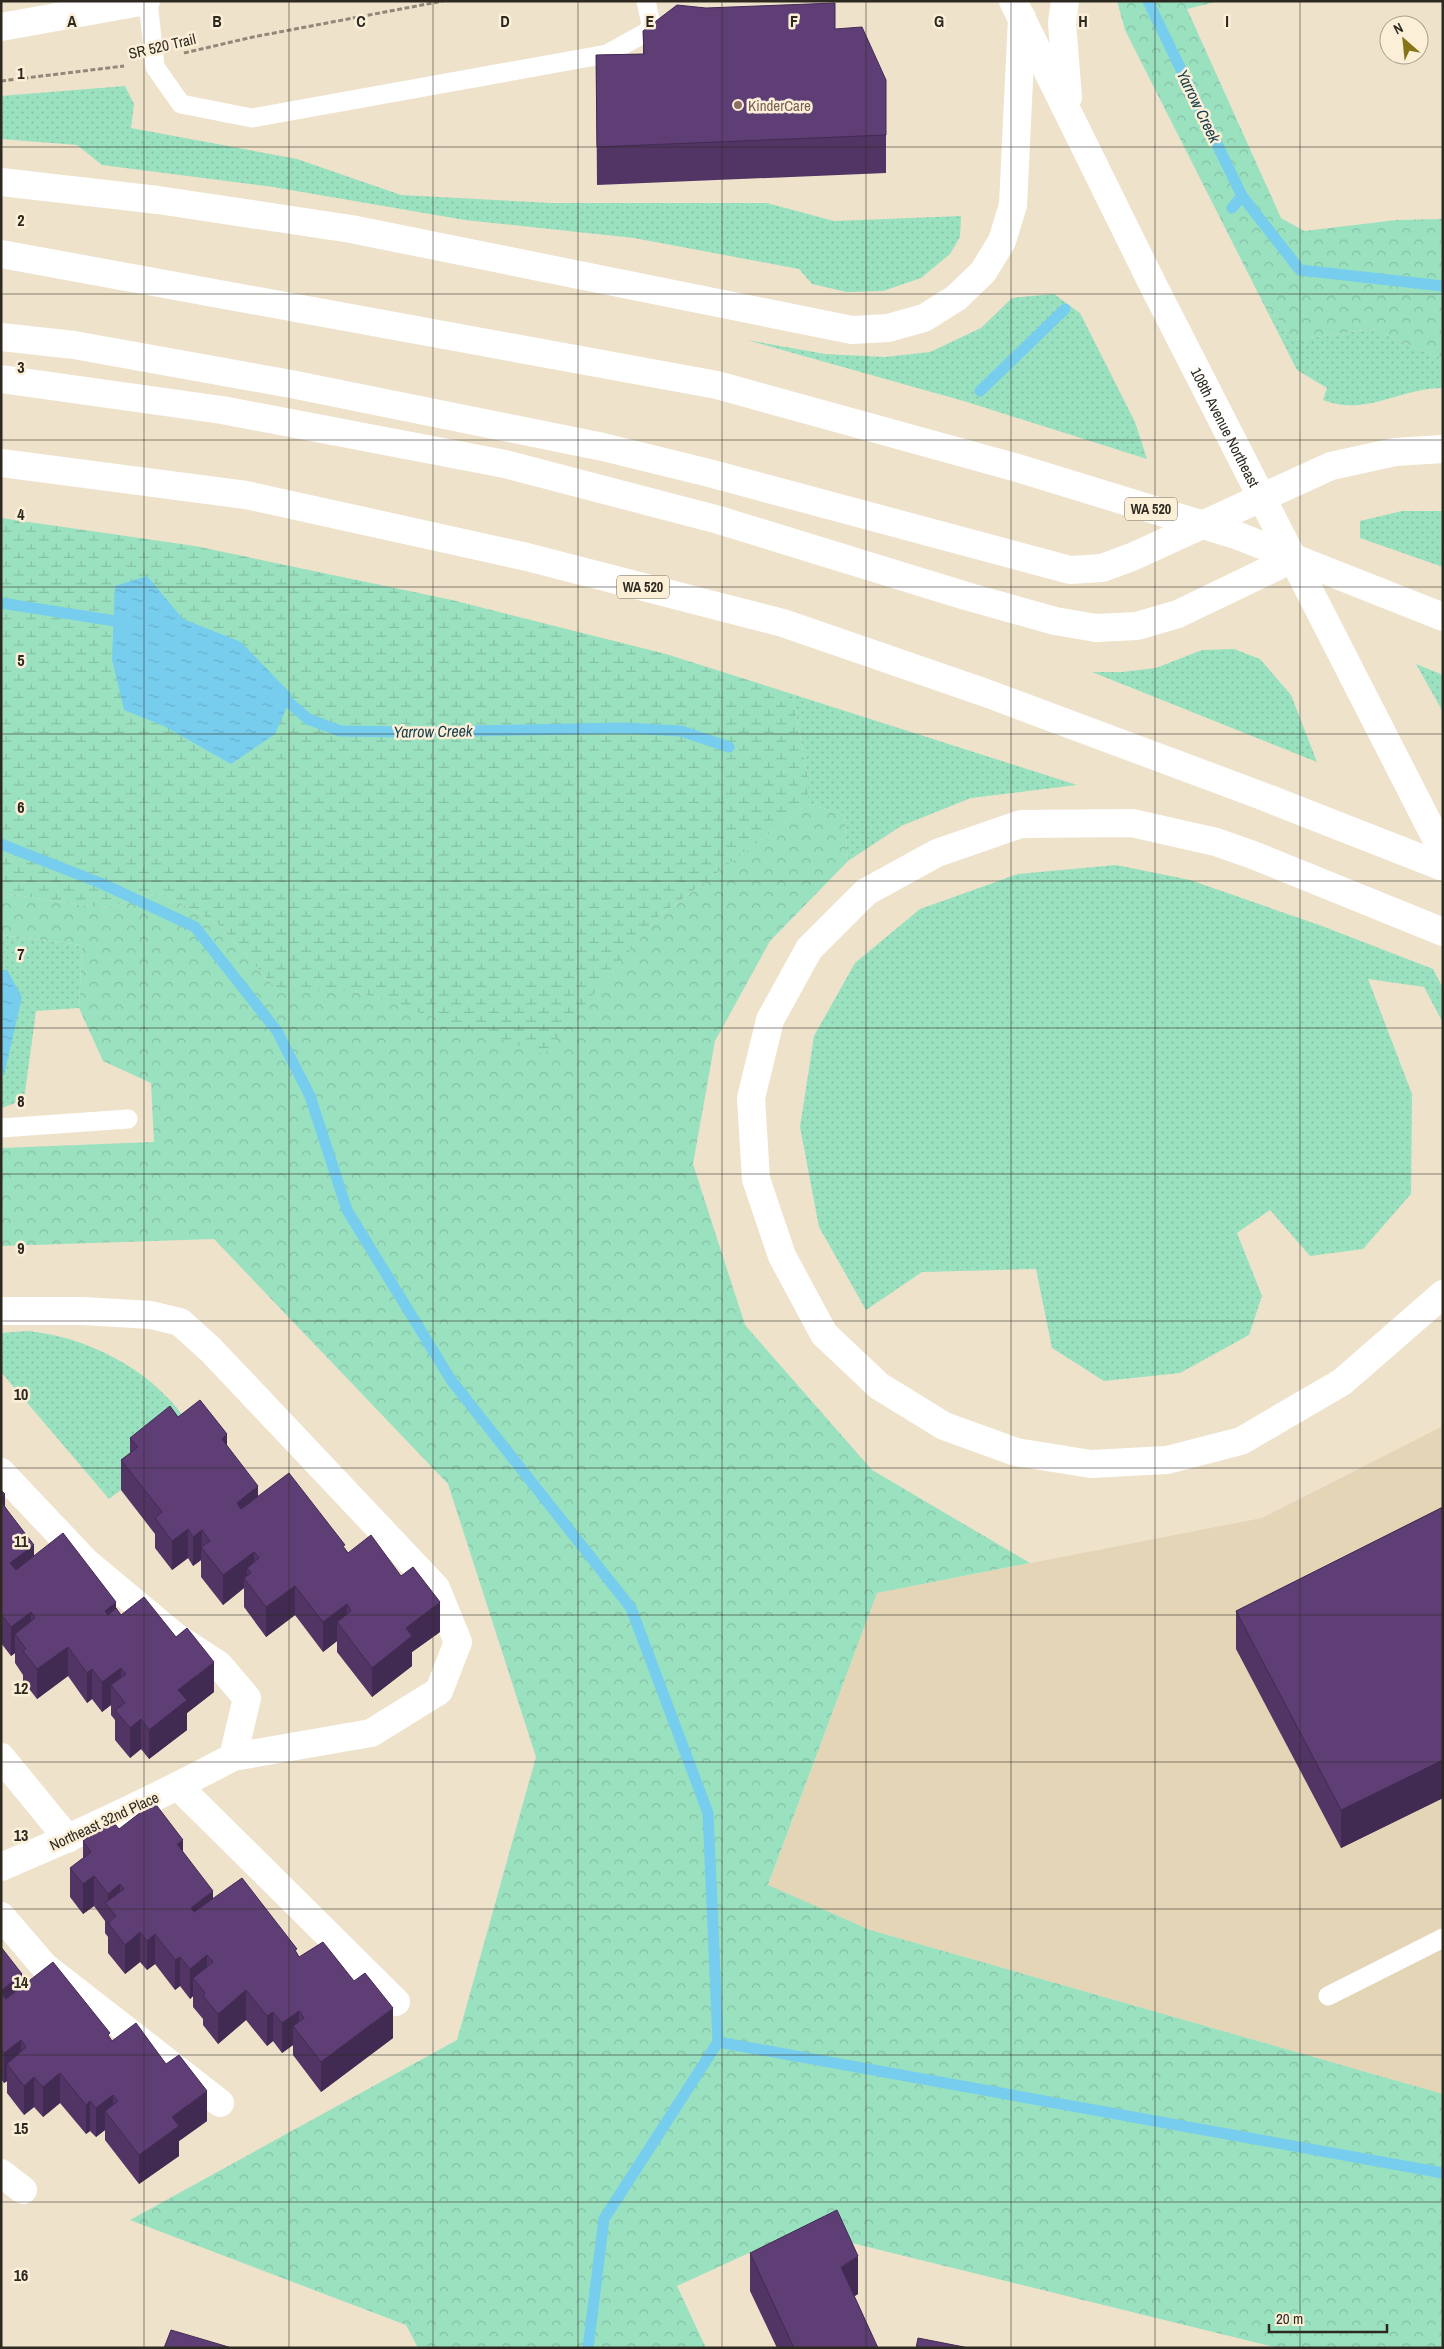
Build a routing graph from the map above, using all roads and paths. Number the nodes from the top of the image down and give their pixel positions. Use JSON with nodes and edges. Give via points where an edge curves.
{"nodes":[{"id":1,"x":147,"y":1,"type":"edge"},
{"id":2,"x":443,"y":1,"type":"edge"},
{"id":3,"x":646,"y":1,"type":"edge"},
{"id":4,"x":1065,"y":1,"type":"edge"},
{"id":5,"x":1018,"y":10,"type":"edge"},
{"id":6,"x":1,"y":27,"type":"edge"},
{"id":7,"x":154,"y":59,"type":"junction"},
{"id":8,"x":1,"y":81,"type":"edge"},
{"id":9,"x":1069,"y":116,"type":"junction"},
{"id":10,"x":1,"y":182,"type":"edge"},
{"id":11,"x":1,"y":254,"type":"edge"},
{"id":12,"x":1,"y":337,"type":"edge"},
{"id":13,"x":1,"y":379,"type":"edge"},
{"id":14,"x":1443,"y":449,"type":"edge"},
{"id":15,"x":1,"y":463,"type":"edge"},
{"id":16,"x":1260,"y":498,"type":"junction"},
{"id":17,"x":1292,"y":559,"type":"junction"},
{"id":18,"x":1443,"y":617,"type":"edge"},
{"id":19,"x":1443,"y":852,"type":"edge"},
{"id":20,"x":1443,"y":867,"type":"edge"},
{"id":21,"x":1443,"y":932,"type":"edge"},
{"id":22,"x":128,"y":1120,"type":"dead end"},
{"id":23,"x":1,"y":1128,"type":"edge"},
{"id":24,"x":1443,"y":1294,"type":"edge"},
{"id":25,"x":1,"y":1311,"type":"edge"},
{"id":26,"x":1,"y":1472,"type":"edge"},
{"id":27,"x":1,"y":1757,"type":"edge"},
{"id":28,"x":233,"y":1757,"type":"junction"},
{"id":29,"x":178,"y":1786,"type":"junction"},
{"id":30,"x":68,"y":1839,"type":"junction"},
{"id":31,"x":1,"y":1867,"type":"edge"},
{"id":32,"x":1,"y":1916,"type":"edge"},
{"id":33,"x":1443,"y":1938,"type":"edge"},
{"id":34,"x":1328,"y":1996,"type":"dead end"},
{"id":35,"x":396,"y":2002,"type":"dead end"},
{"id":36,"x":220,"y":2103,"type":"dead end"},
{"id":37,"x":1,"y":2173,"type":"edge"},
{"id":38,"x":23,"y":2190,"type":"dead end"}],
"edges":[{"from":1,"to":6,"type":"main road"},
{"from":1,"to":7,"type":"lane"},
{"from":2,"to":7,"type":"path","name":"SR 520 Trail"},
{"from":3,"to":7,"type":"lane","via":[[652,29],[607,54],[252,118],[181,104],[155,67]]},
{"from":4,"to":9,"type":"main road","via":[[1062,30]]},
{"from":5,"to":9,"type":"main road","name":"108th Avenue Northeast"},
{"from":5,"to":10,"type":"main road","via":[[1013,205],[1002,241],[983,272],[956,298],[924,318],[888,328],[852,330],[350,229],[158,200]]},
{"from":7,"to":8,"type":"path","name":"SR 520 Trail","via":[[107,70]]},
{"from":9,"to":16,"type":"main road","name":"108th Avenue Northeast"},
{"from":11,"to":18,"type":"main road","number":"WA 520","via":[[717,385],[1014,466],[1236,535]]},
{"from":12,"to":16,"type":"main road","via":[[74,345],[282,382],[603,447],[1070,570],[1102,568],[1132,557]]},
{"from":13,"to":17,"type":"main road","via":[[222,410],[505,464],[719,520],[974,599],[1054,621],[1096,628],[1137,626],[1178,614]]},
{"from":14,"to":16,"type":"main road","via":[[1395,452],[1342,463]]},
{"from":15,"to":20,"type":"main road","number":"WA 520","via":[[246,495],[527,557],[783,623],[986,693]]},
{"from":16,"to":17,"type":"main road","name":"108th Avenue Northeast"},
{"from":17,"to":19,"type":"main road","name":"108th Avenue Northeast"},
{"from":21,"to":24,"type":"main road","via":[[1216,842],[1132,823],[1021,824],[937,853],[866,892],[809,949],[770,1020],[751,1098],[756,1179],[782,1256],[824,1334],[879,1386],[944,1426],[1016,1452],[1091,1464],[1168,1460],[1241,1441],[1342,1382]]},
{"from":22,"to":23,"type":"lane"},
{"from":25,"to":28,"type":"main road","name":"Northeast 32nd Place","via":[[151,1315],[180,1322],[211,1350],[436,1588],[458,1642],[439,1691],[371,1733]]},
{"from":26,"to":28,"type":"main road","via":[[86,1562],[176,1637],[219,1665],[247,1698]]},
{"from":27,"to":30,"type":"main road"},
{"from":28,"to":29,"type":"main road","name":"Northeast 32nd Place"},
{"from":29,"to":30,"type":"main road","name":"Northeast 32nd Place"},
{"from":29,"to":35,"type":"main road"},
{"from":30,"to":31,"type":"main road","name":"Northeast 32nd Place"},
{"from":32,"to":36,"type":"main road","via":[[44,1966]]},
{"from":33,"to":34,"type":"lane"},
{"from":37,"to":38,"type":"main road"}]}
